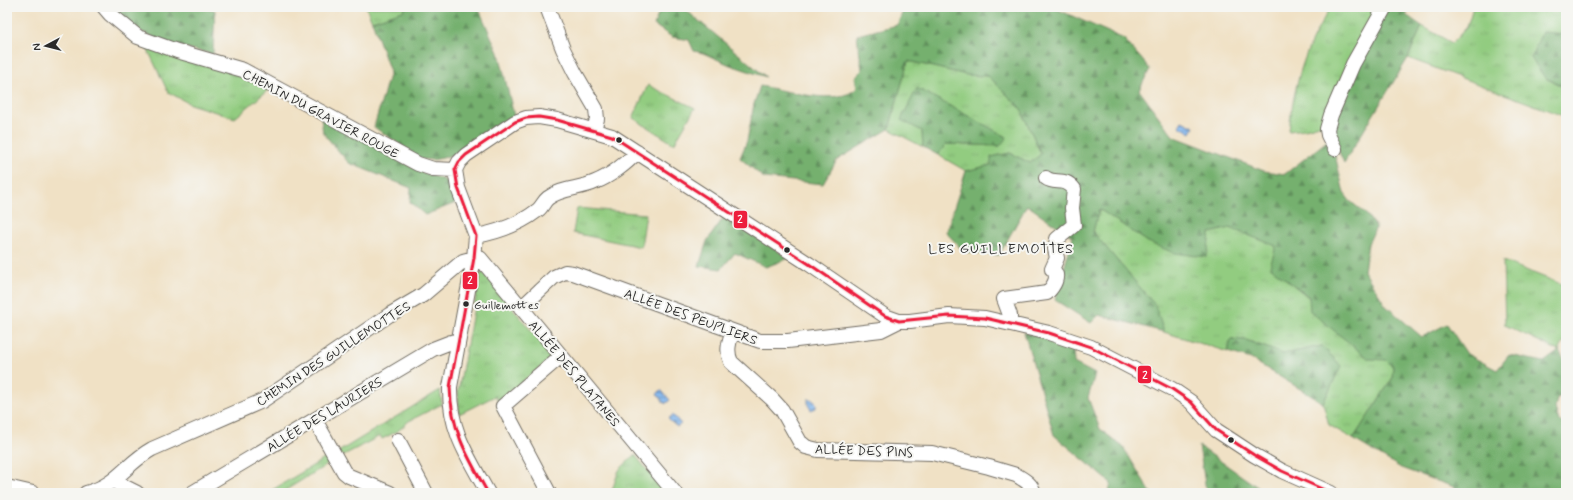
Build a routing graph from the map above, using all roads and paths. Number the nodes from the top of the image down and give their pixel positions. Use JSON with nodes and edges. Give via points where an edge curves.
{"nodes":[{"id":1,"x":104,"y":7,"type":"edge"},
{"id":2,"x":547,"y":7,"type":"edge"},
{"id":3,"x":1385,"y":7,"type":"edge"},
{"id":4,"x":594,"y":130,"type":"junction"},
{"id":5,"x":1335,"y":149,"type":"dead end"},
{"id":6,"x":637,"y":152,"type":"junction"},
{"id":7,"x":455,"y":170,"type":"junction"},
{"id":8,"x":1046,"y":178,"type":"dead end"},
{"id":9,"x":476,"y":236,"type":"junction"},
{"id":10,"x":474,"y":258,"type":"junction"},
{"id":11,"x":521,"y":308,"type":"junction"},
{"id":12,"x":899,"y":321,"type":"junction"},
{"id":13,"x":1010,"y":323,"type":"junction"},
{"id":14,"x":732,"y":332,"type":"junction"},
{"id":15,"x":458,"y":342,"type":"junction"},
{"id":16,"x":561,"y":356,"type":"junction"},
{"id":17,"x":315,"y":420,"type":"junction"},
{"id":18,"x":398,"y":440,"type":"dead end"},
{"id":19,"x":113,"y":481,"type":"junction"},
{"id":20,"x":7,"y":487,"type":"edge"},
{"id":21,"x":209,"y":489,"type":"edge"},
{"id":22,"x":33,"y":493,"type":"edge"},
{"id":23,"x":86,"y":493,"type":"edge"},
{"id":24,"x":137,"y":493,"type":"edge"},
{"id":25,"x":192,"y":493,"type":"edge"},
{"id":26,"x":390,"y":493,"type":"edge"},
{"id":27,"x":426,"y":493,"type":"edge"},
{"id":28,"x":488,"y":493,"type":"edge"},
{"id":29,"x":549,"y":493,"type":"edge"},
{"id":30,"x":674,"y":493,"type":"edge"},
{"id":31,"x":1034,"y":493,"type":"edge"},
{"id":32,"x":1331,"y":493,"type":"edge"}],
"edges":[{"from":1,"to":7,"type":"street","name":"CHEMIN DU GRAVIER ROUGE","via":[[138,37],[243,70],[418,164],[433,169]]},
{"from":2,"to":4,"type":"street","via":[[563,49],[596,109]]},
{"from":3,"to":5,"type":"street","via":[[1353,64],[1331,115],[1328,135]]},
{"from":4,"to":6,"type":"street","via":[[612,136]]},
{"from":4,"to":7,"type":"street","via":[[557,120],[526,118],[515,122],[466,155]]},
{"from":6,"to":9,"type":"street","via":[[628,162],[595,182],[566,189],[547,198],[540,209],[517,224]]},
{"from":6,"to":12,"type":"street","via":[[877,311]]},
{"from":7,"to":9,"type":"street","via":[[458,188]]},
{"from":8,"to":13,"type":"street","via":[[1067,182],[1074,189],[1074,225],[1056,242],[1057,258],[1052,269],[1056,276],[1052,288],[1047,293],[1004,299]]},
{"from":9,"to":10,"type":"street"},
{"from":10,"to":11,"type":"street","name":"ALLÉE DES PLATANES","via":[[480,258]]},
{"from":10,"to":15,"type":"street"},
{"from":10,"to":19,"type":"street","name":"CHEMIN DES GUILLEMOTTES","via":[[462,261],[422,295],[262,401],[146,452]]},
{"from":11,"to":14,"type":"street","name":"ALLÉE DES PEUPLIERS","via":[[554,277],[565,272]]},
{"from":11,"to":16,"type":"street","name":"ALLÉE DES PLATANES"},
{"from":12,"to":13,"type":"street","via":[[969,316]]},
{"from":12,"to":14,"type":"street","name":"ALLÉE DES PEUPLIERS","via":[[881,330],[788,341],[760,341]]},
{"from":13,"to":32,"type":"street","via":[[1091,347],[1172,389],[1194,405],[1216,430],[1254,455]]},
{"from":14,"to":31,"type":"street","name":"ALLÉE DES PINS","via":[[727,348],[731,362],[782,410],[800,442],[806,447],[818,450],[921,452],[943,455],[1016,475],[1031,485]]},
{"from":15,"to":17,"type":"street","name":"ALLÉE DES LAURIERS","via":[[433,349]]},
{"from":15,"to":28,"type":"street","via":[[450,387],[452,416],[461,442]]},
{"from":16,"to":29,"type":"street","via":[[503,406]]},
{"from":16,"to":30,"type":"street","name":"ALLÉE DES PLATANES"},
{"from":17,"to":21,"type":"street","name":"ALLÉE DES LAURIERS"},
{"from":17,"to":26,"type":"street","via":[[344,472]]},
{"from":18,"to":27,"type":"street"},
{"from":19,"to":23,"type":"street","name":"CHEMIN DES GUILLEMOTTES"},
{"from":19,"to":24,"type":"street"},
{"from":20,"to":22,"type":"street"},
{"from":21,"to":25,"type":"street","name":"ALLÉE DES LAURIERS"}]}
